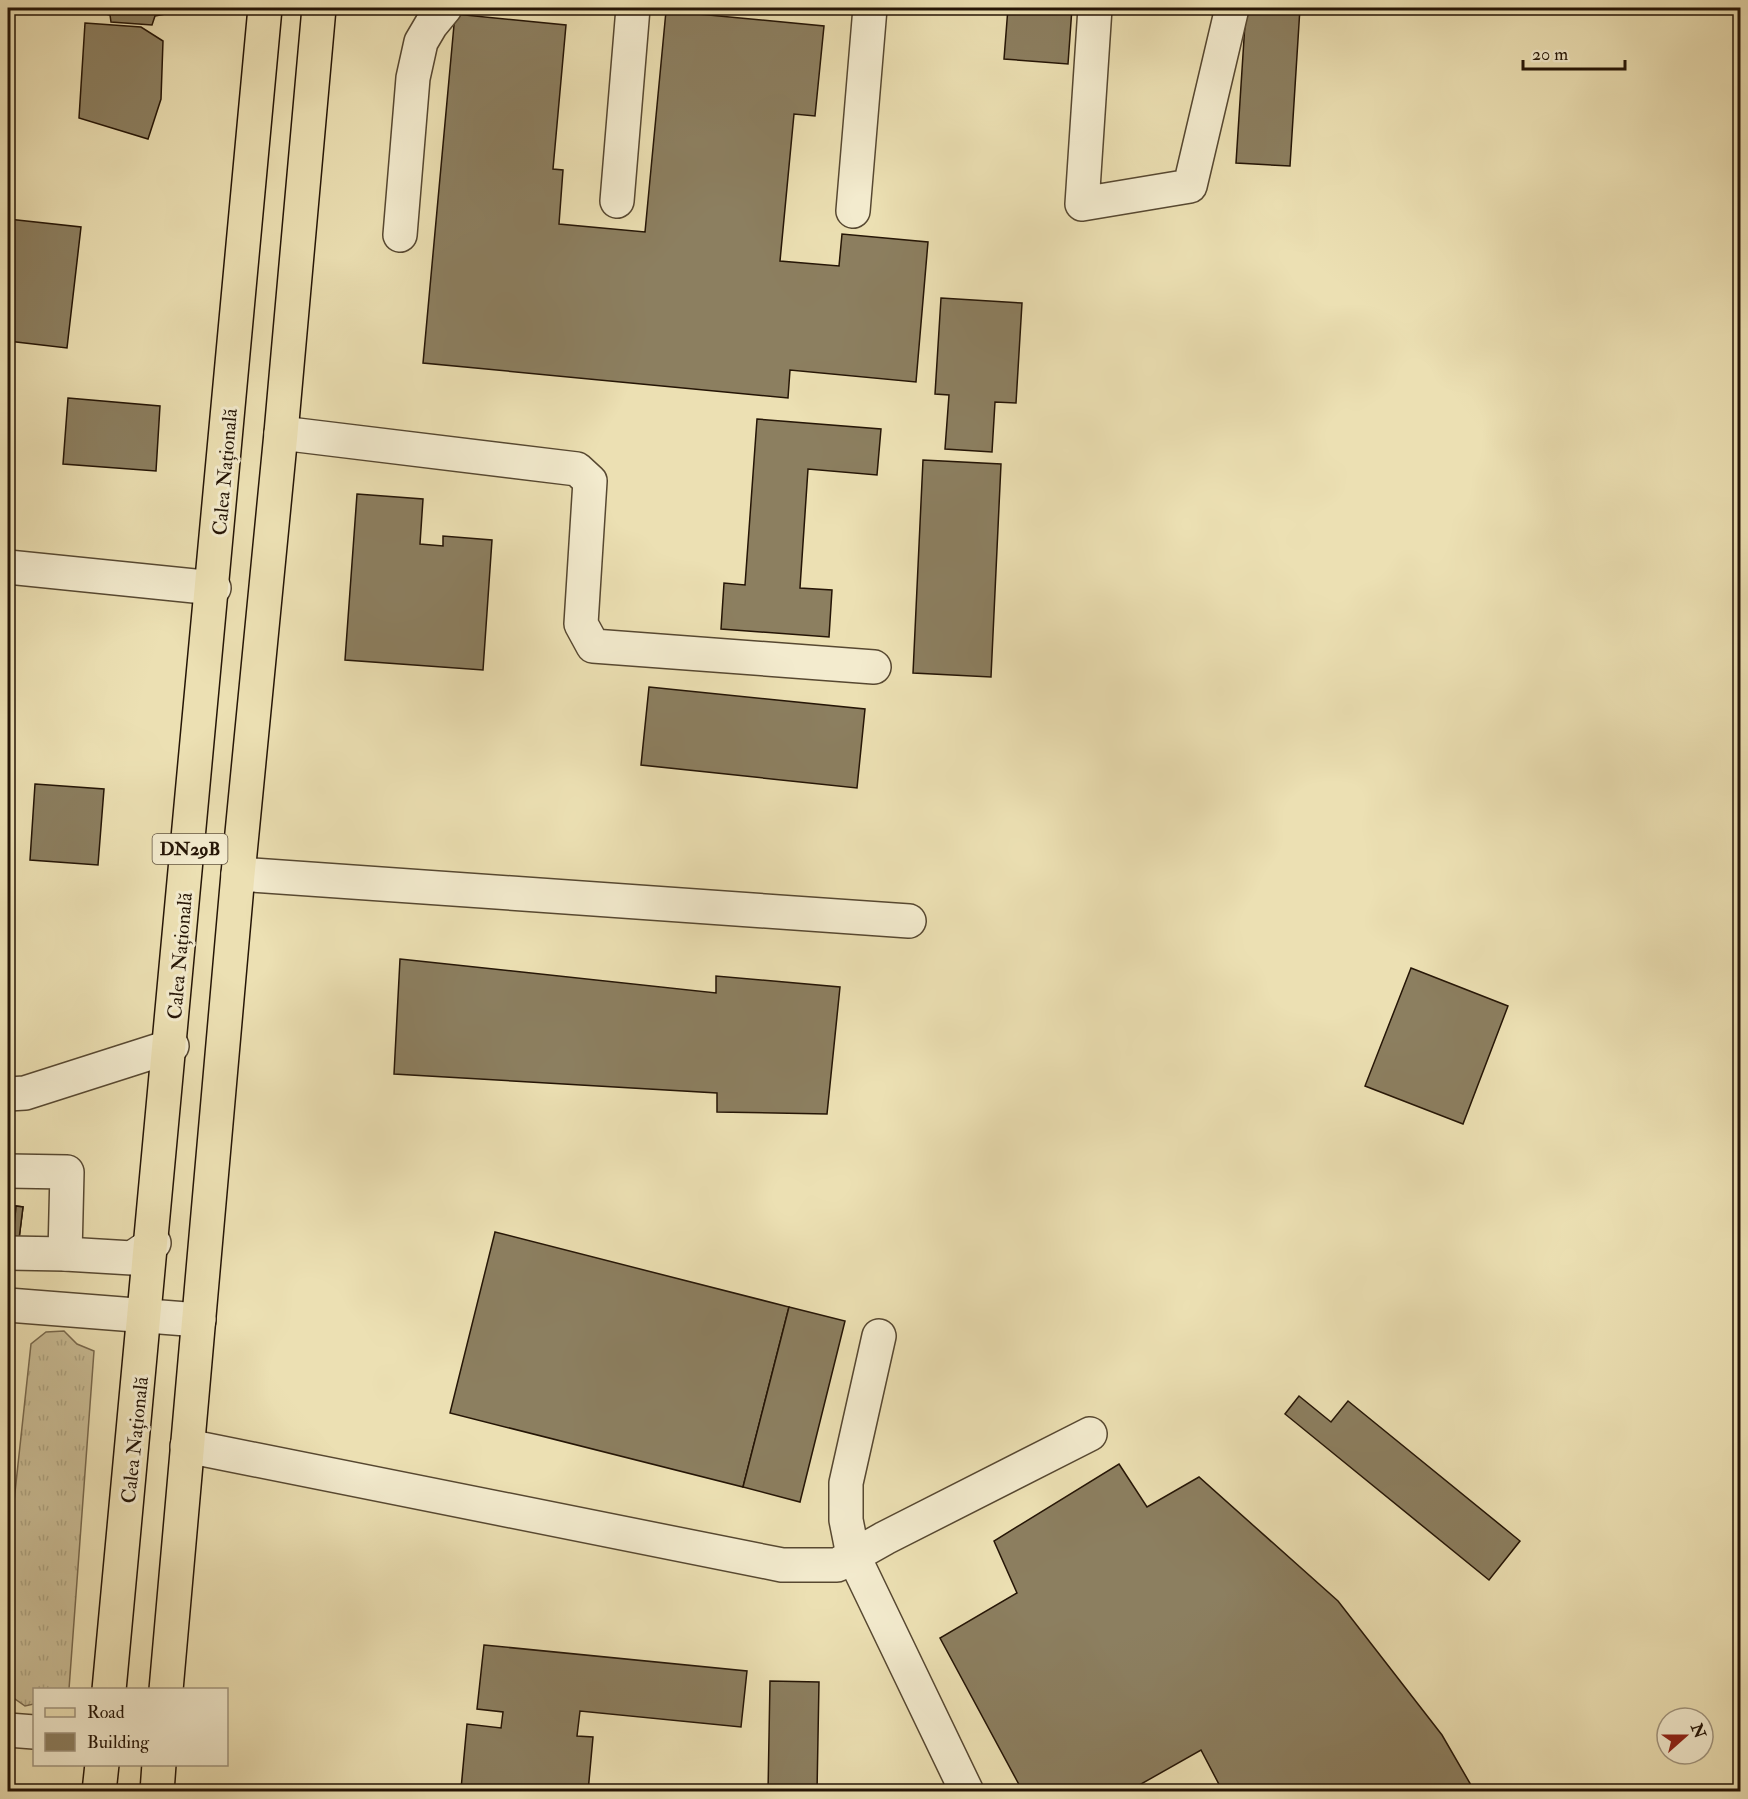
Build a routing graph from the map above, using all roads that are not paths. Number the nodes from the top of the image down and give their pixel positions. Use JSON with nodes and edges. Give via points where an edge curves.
{"nodes":[{"id":1,"x":265,"y":8,"type":"edge"},
{"id":2,"x":319,"y":8,"type":"edge"},
{"id":3,"x":445,"y":8,"type":"edge"},
{"id":4,"x":633,"y":8,"type":"edge"},
{"id":5,"x":870,"y":8,"type":"edge"},
{"id":6,"x":1095,"y":8,"type":"edge"},
{"id":7,"x":1232,"y":8,"type":"edge"},
{"id":8,"x":617,"y":201,"type":"dead end"},
{"id":9,"x":853,"y":211,"type":"dead end"},
{"id":10,"x":400,"y":235,"type":"dead end"},
{"id":11,"x":281,"y":433,"type":"junction"},
{"id":12,"x":8,"y":567,"type":"edge"},
{"id":13,"x":214,"y":588,"type":"junction"},
{"id":14,"x":874,"y":667,"type":"dead end"},
{"id":15,"x":238,"y":874,"type":"junction"},
{"id":16,"x":909,"y":921,"type":"dead end"},
{"id":17,"x":172,"y":1046,"type":"junction"},
{"id":18,"x":8,"y":1094,"type":"edge"},
{"id":19,"x":8,"y":1171,"type":"edge"},
{"id":20,"x":154,"y":1243,"type":"junction"},
{"id":21,"x":8,"y":1253,"type":"edge"},
{"id":22,"x":65,"y":1254,"type":"junction"},
{"id":23,"x":8,"y":1305,"type":"edge"},
{"id":24,"x":147,"y":1315,"type":"junction"},
{"id":25,"x":199,"y":1320,"type":"junction"},
{"id":26,"x":879,"y":1336,"type":"dead end"},
{"id":27,"x":1090,"y":1434,"type":"dead end"},
{"id":28,"x":187,"y":1446,"type":"junction"},
{"id":29,"x":853,"y":1555,"type":"junction"},
{"id":30,"x":109,"y":1688,"type":"edge"},
{"id":31,"x":166,"y":1688,"type":"edge"},
{"id":32,"x":8,"y":1730,"type":"edge"},
{"id":33,"x":33,"y":1732,"type":"edge"},
{"id":34,"x":102,"y":1766,"type":"edge"},
{"id":35,"x":159,"y":1766,"type":"edge"},
{"id":36,"x":99,"y":1791,"type":"edge"},
{"id":37,"x":157,"y":1791,"type":"edge"},
{"id":38,"x":967,"y":1791,"type":"edge"}],
"edges":[{"from":1,"to":13,"type":"main road","name":"Calea Națională","number":"DN29B"},
{"from":2,"to":11,"type":"main road","number":"DN29B"},
{"from":3,"to":10,"type":"lane","via":[[421,42],[413,78]]},
{"from":4,"to":8,"type":"lane"},
{"from":5,"to":9,"type":"lane"},
{"from":6,"to":7,"type":"lane","via":[[1082,204],[1190,186]]},
{"from":11,"to":14,"type":"lane","via":[[577,469],[590,481],[581,624],[593,646]]},
{"from":11,"to":15,"type":"main road","number":"DN29B"},
{"from":12,"to":13,"type":"lane"},
{"from":13,"to":17,"type":"main road","name":"Calea Națională","number":"DN29B"},
{"from":15,"to":16,"type":"lane"},
{"from":15,"to":25,"type":"main road","number":"DN29B"},
{"from":17,"to":18,"type":"lane","via":[[25,1093]]},
{"from":17,"to":20,"type":"main road","name":"Calea Națională","number":"DN29B"},
{"from":19,"to":22,"type":"lane","via":[[67,1172]]},
{"from":20,"to":22,"type":"lane","via":[[132,1258]]},
{"from":20,"to":24,"type":"main road","name":"Calea Națională","number":"DN29B"},
{"from":21,"to":22,"type":"lane"},
{"from":23,"to":24,"type":"lane"},
{"from":24,"to":25,"type":"lane"},
{"from":24,"to":30,"type":"main road","name":"Calea Națională","number":"DN29B"},
{"from":25,"to":28,"type":"main road","number":"DN29B"},
{"from":26,"to":29,"type":"lane","via":[[846,1483],[846,1520]]},
{"from":27,"to":29,"type":"lane"},
{"from":28,"to":29,"type":"lane","via":[[782,1565],[837,1565]]},
{"from":28,"to":31,"type":"main road","number":"DN29B"},
{"from":29,"to":38,"type":"lane"},
{"from":32,"to":33,"type":"lane"},
{"from":34,"to":36,"type":"main road"},
{"from":35,"to":37,"type":"main road"}]}
